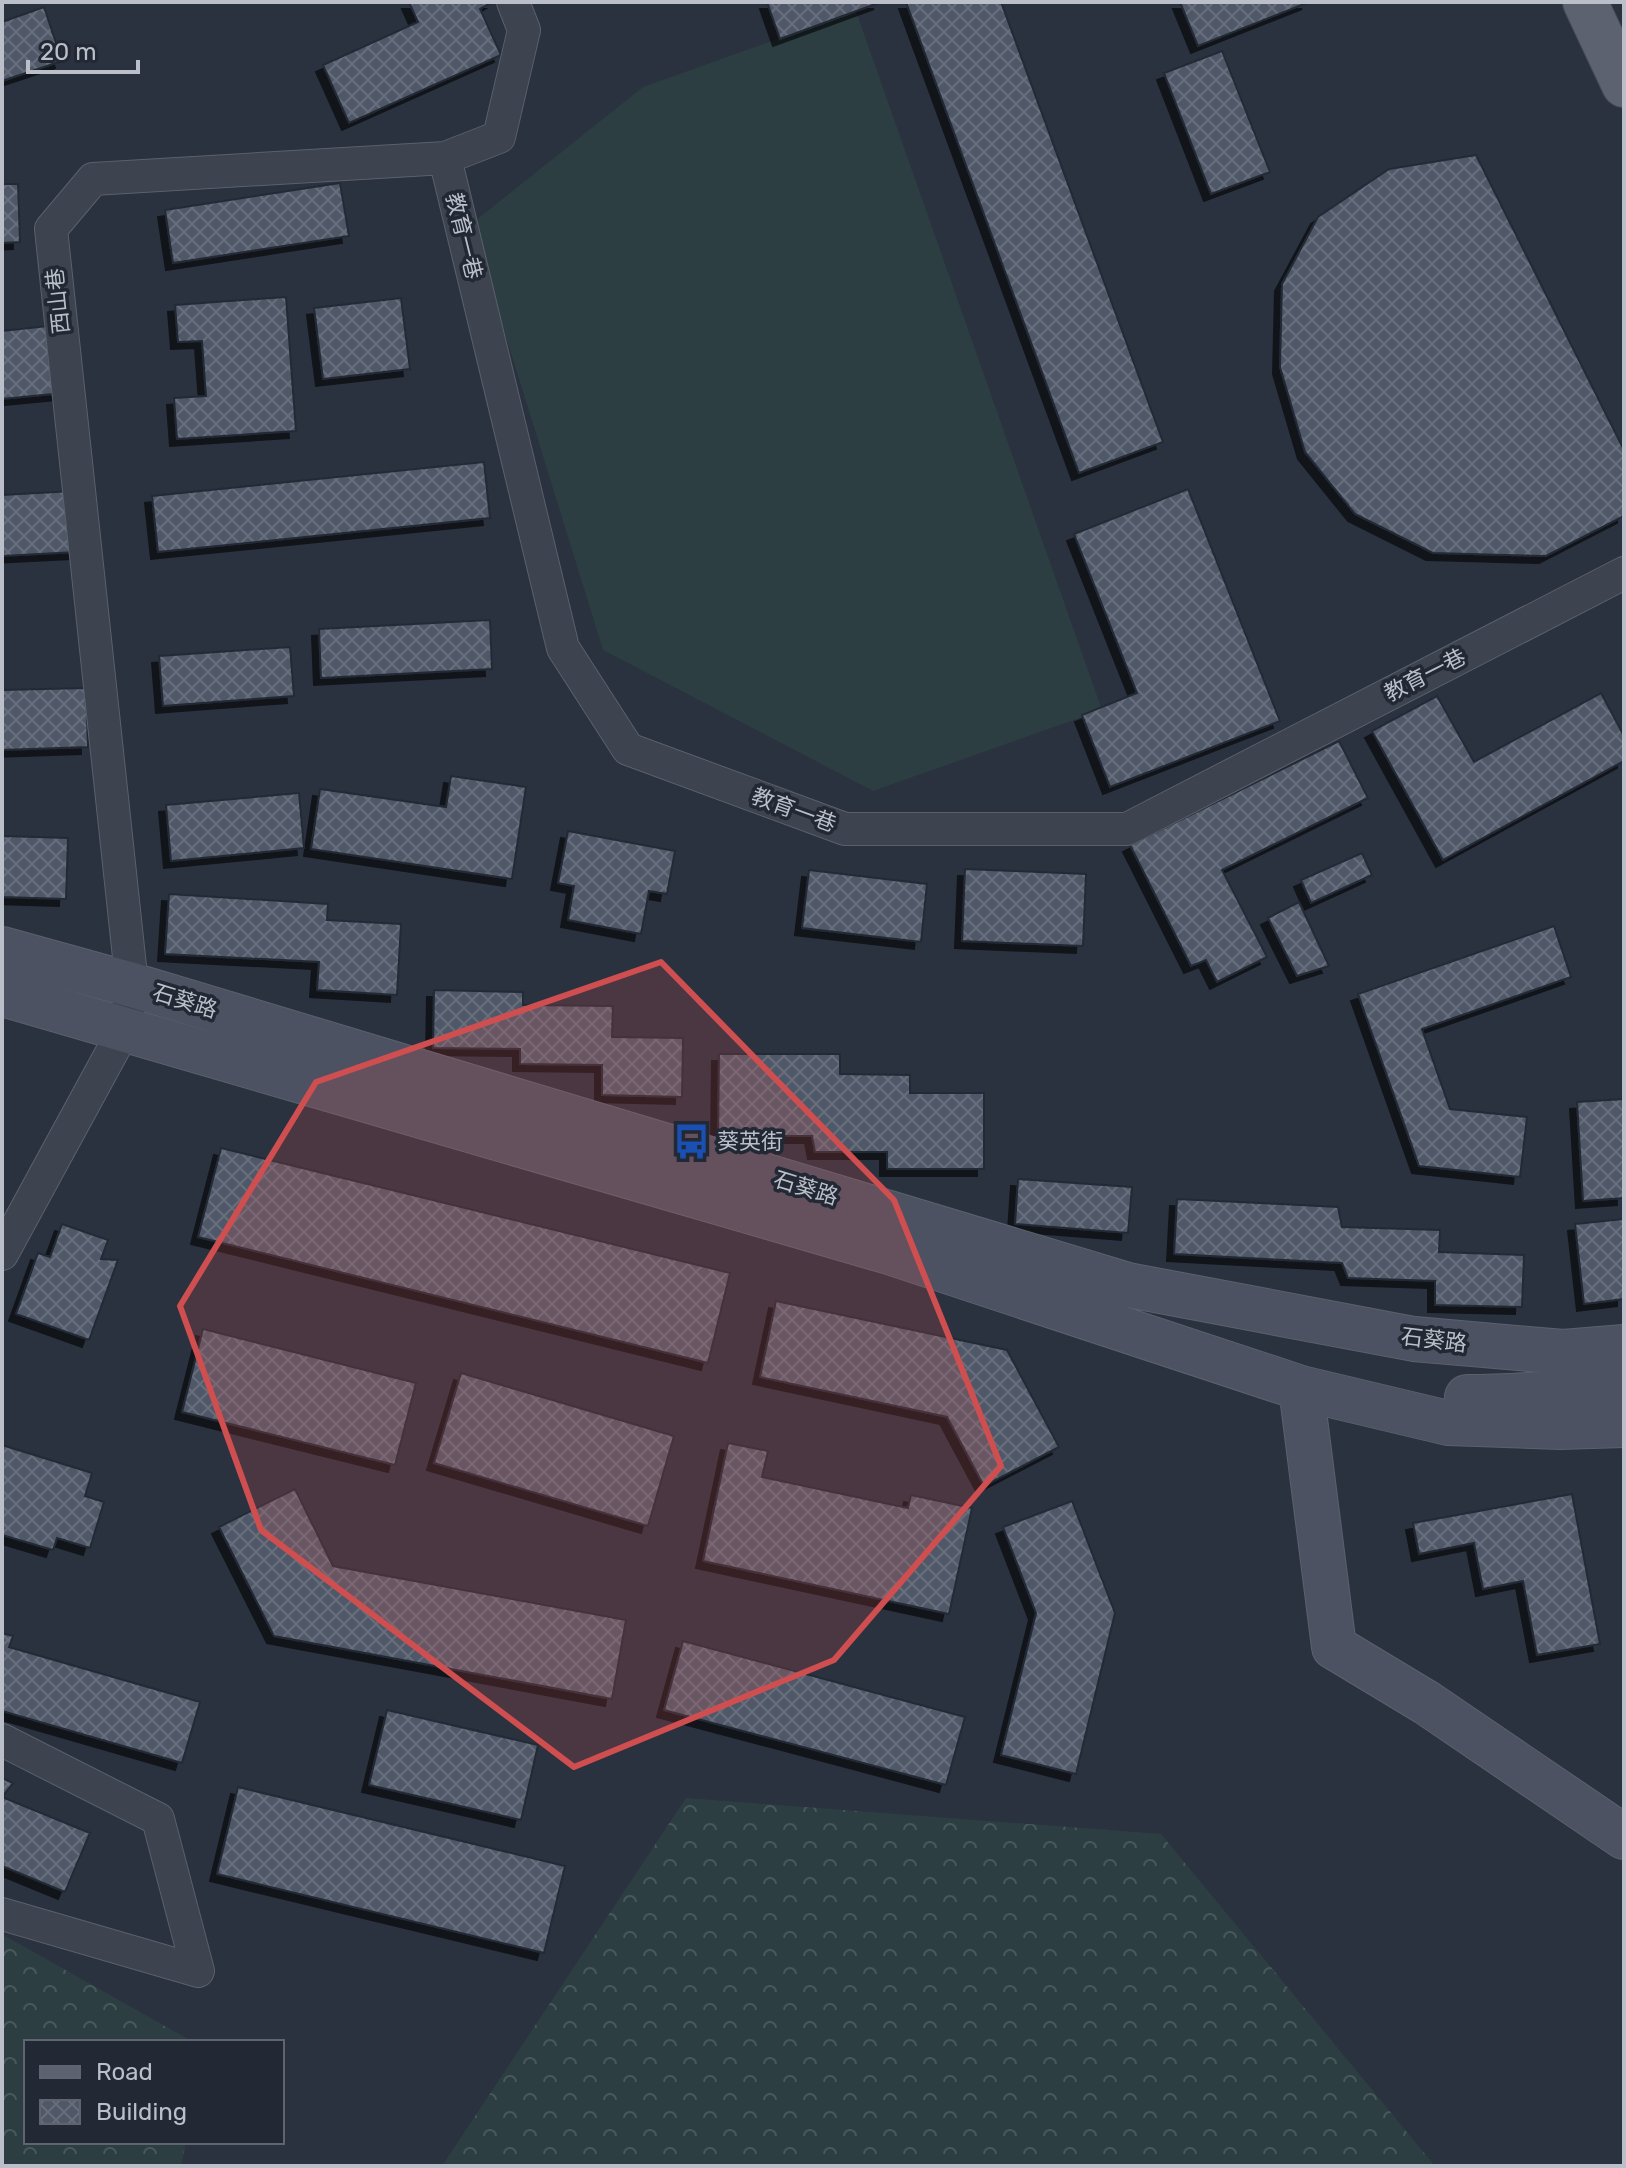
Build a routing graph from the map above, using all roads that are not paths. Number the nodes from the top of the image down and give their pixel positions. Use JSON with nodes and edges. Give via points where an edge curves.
{"nodes":[{"id":1,"x":513,"y":2,"type":"edge"},
{"id":2,"x":1585,"y":2,"type":"edge"},
{"id":3,"x":1624,"y":85,"type":"edge"},
{"id":4,"x":445,"y":158,"type":"junction"},
{"id":5,"x":1624,"y":573,"type":"edge"},
{"id":6,"x":2,"y":949,"type":"edge"},
{"id":7,"x":132,"y":985,"type":"junction"},
{"id":8,"x":2,"y":994,"type":"edge"},
{"id":9,"x":125,"y":1028,"type":"junction"},
{"id":10,"x":2,"y":1254,"type":"edge"},
{"id":11,"x":1128,"y":1285,"type":"junction"},
{"id":12,"x":1118,"y":1327,"type":"junction"},
{"id":13,"x":1624,"y":1347,"type":"edge"},
{"id":14,"x":1301,"y":1388,"type":"junction"},
{"id":15,"x":1624,"y":1388,"type":"edge"},
{"id":16,"x":1553,"y":1392,"type":"junction"},
{"id":17,"x":1624,"y":1425,"type":"edge"},
{"id":18,"x":2,"y":1740,"type":"edge"},
{"id":19,"x":1624,"y":1837,"type":"edge"},
{"id":20,"x":2,"y":1914,"type":"edge"}],
"edges":[{"from":1,"to":4,"type":"street","name":"西山巷","via":[[524,30],[499,137]]},
{"from":2,"to":3,"type":"main road"},
{"from":4,"to":5,"type":"street","name":"教育一巷","via":[[563,648],[628,749],[845,829],[1127,829]]},
{"from":4,"to":7,"type":"street","name":"西山巷","via":[[93,179],[51,229]]},
{"from":6,"to":7,"type":"main road","name":"石葵路"},
{"from":7,"to":9,"type":"street","name":"西山巷"},
{"from":7,"to":11,"type":"main road","name":"石葵路"},
{"from":8,"to":9,"type":"main road"},
{"from":9,"to":10,"type":"street","name":"西山巷"},
{"from":9,"to":12,"type":"main road","via":[[889,1252]]},
{"from":11,"to":13,"type":"main road","name":"石葵路","via":[[1414,1339],[1563,1352]]},
{"from":11,"to":16,"type":"main road","via":[[1246,1323],[1447,1375]]},
{"from":12,"to":14,"type":"main road"},
{"from":12,"to":16,"type":"main road","via":[[1461,1397]]},
{"from":14,"to":17,"type":"main road","via":[[1448,1423]]},
{"from":14,"to":19,"type":"main road","via":[[1334,1647],[1427,1703]]},
{"from":15,"to":16,"type":"main road"},
{"from":18,"to":20,"type":"street","via":[[158,1819],[198,1971]]}]}
